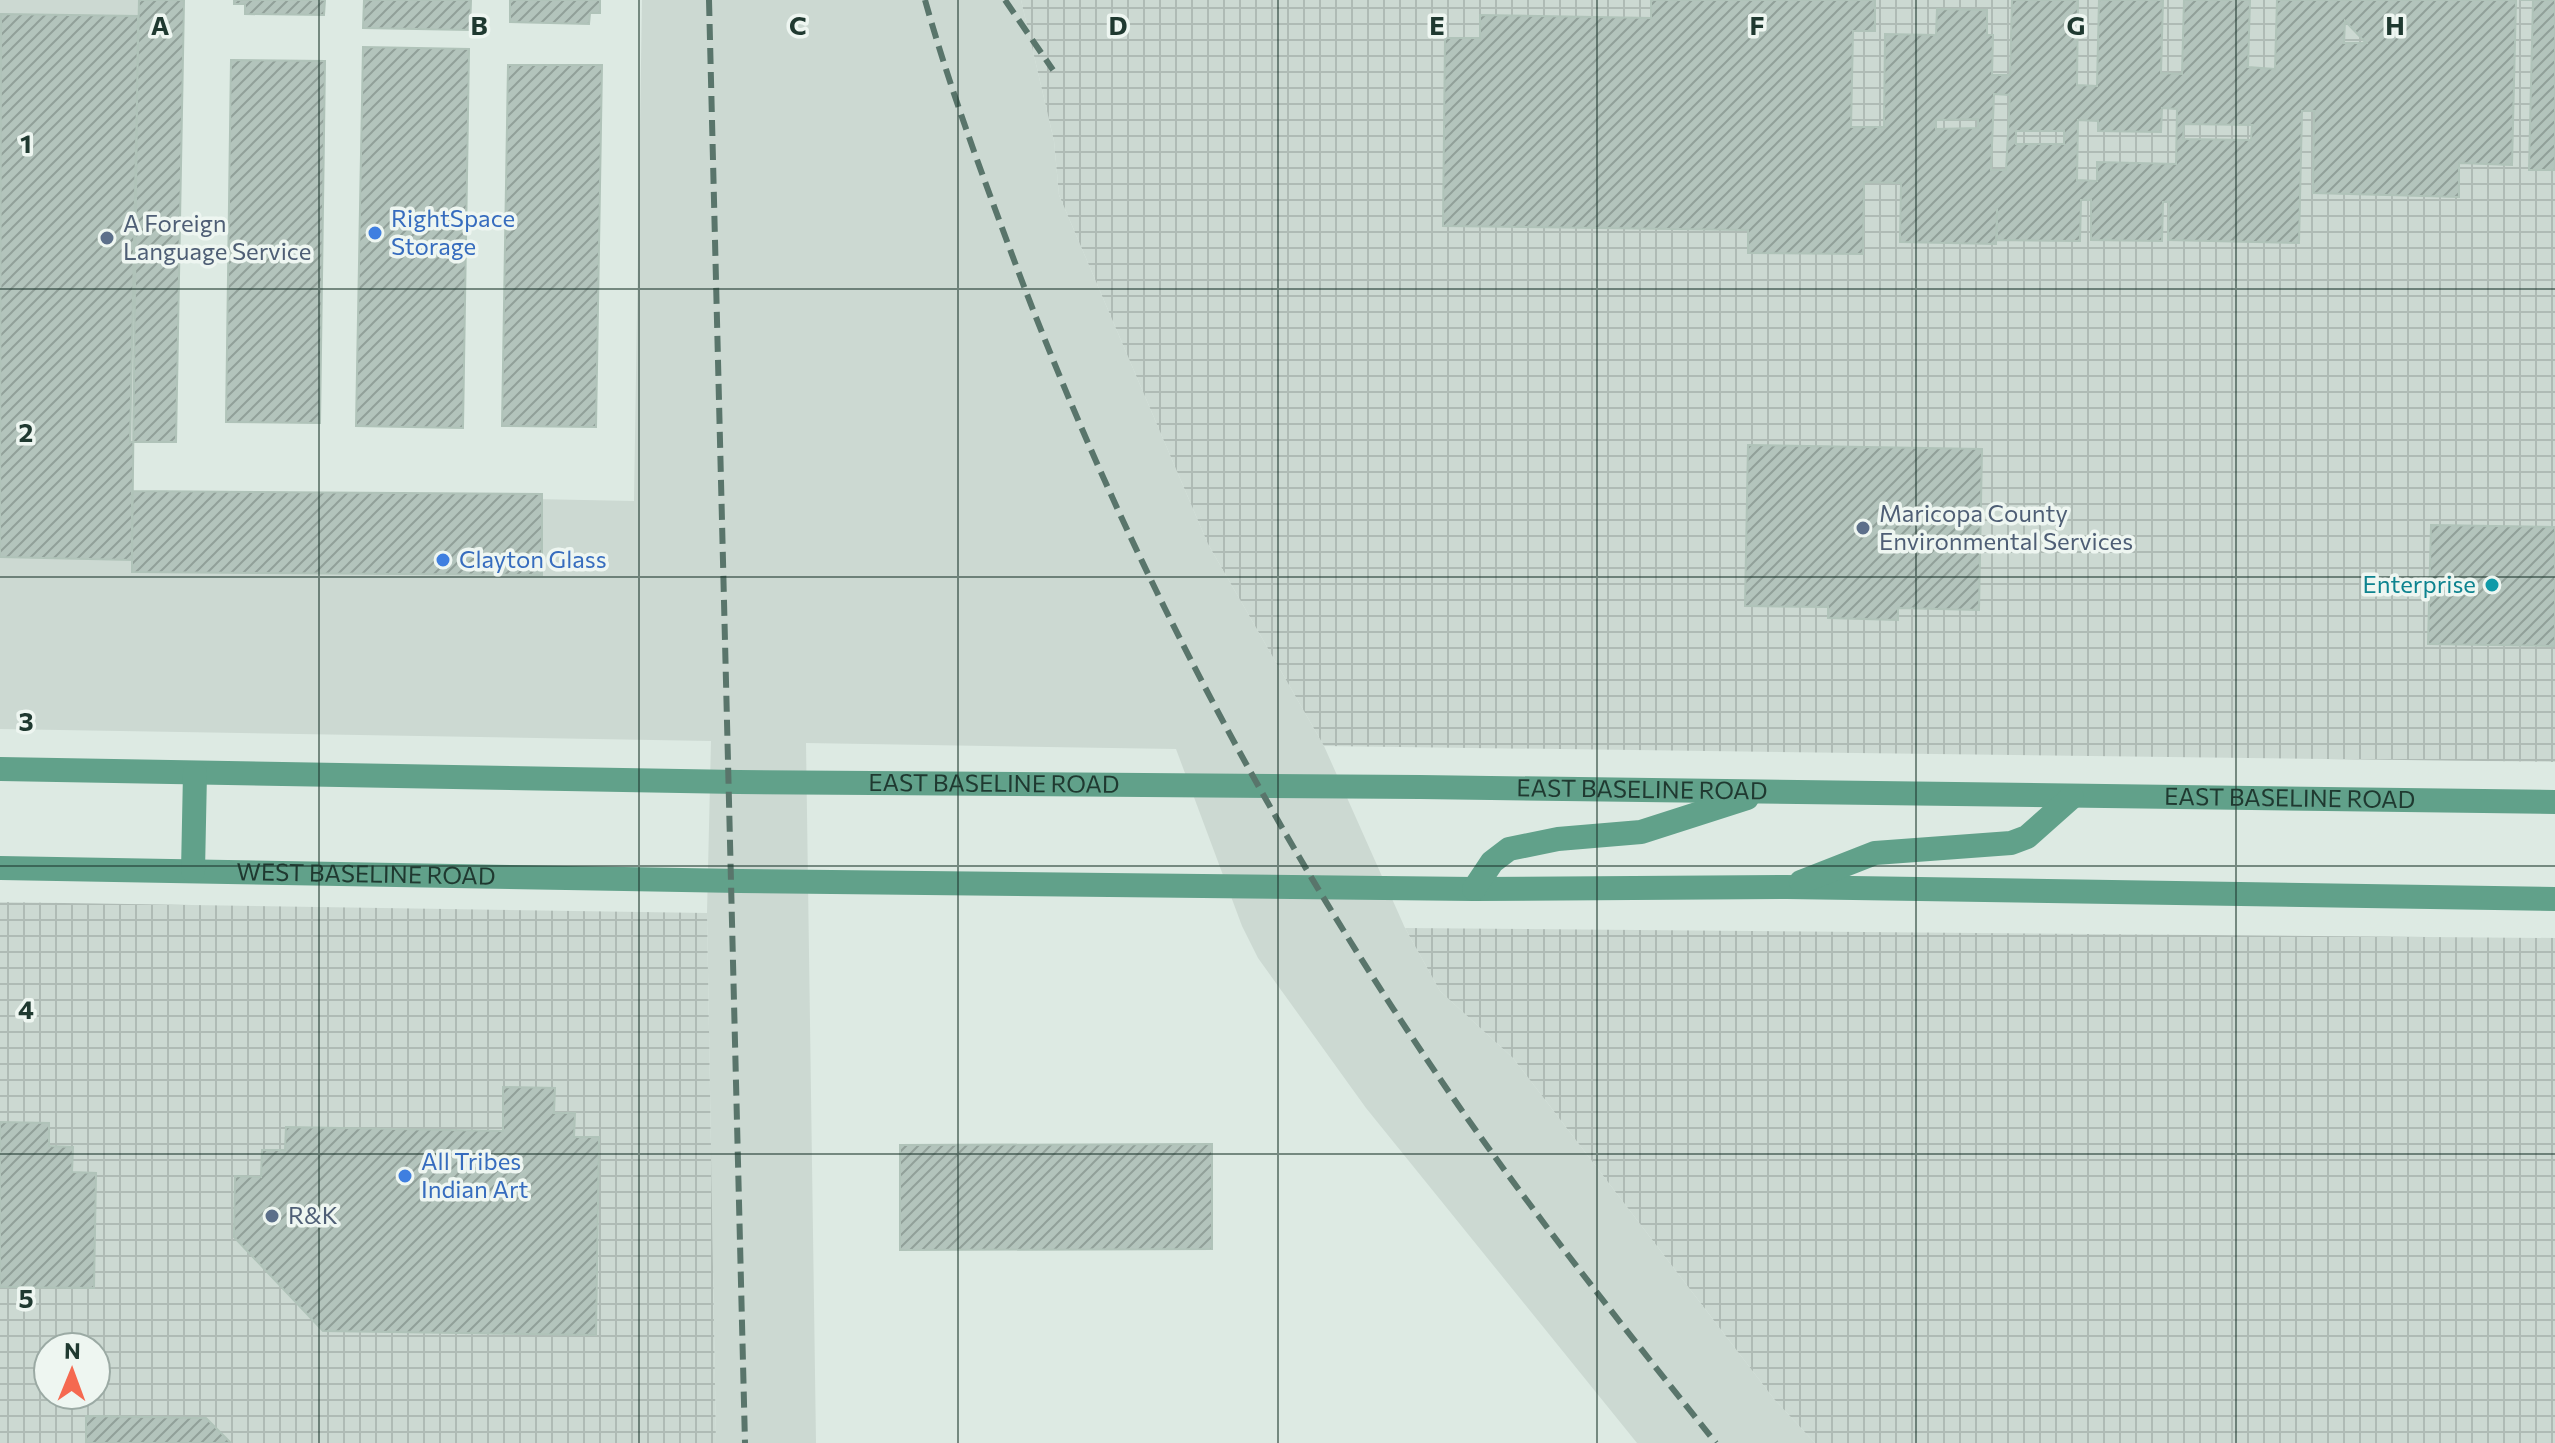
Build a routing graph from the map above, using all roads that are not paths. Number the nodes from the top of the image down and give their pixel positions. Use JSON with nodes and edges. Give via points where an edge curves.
{"nodes":[{"id":1,"x":0,"y":769,"type":"edge"},
{"id":2,"x":195,"y":773,"type":"junction"},
{"id":3,"x":1769,"y":791,"type":"junction"},
{"id":4,"x":2072,"y":797,"type":"junction"},
{"id":5,"x":2555,"y":802,"type":"edge"},
{"id":6,"x":0,"y":868,"type":"edge"},
{"id":7,"x":193,"y":871,"type":"junction"},
{"id":8,"x":1787,"y":887,"type":"junction"},
{"id":9,"x":1474,"y":889,"type":"junction"},
{"id":10,"x":2555,"y":899,"type":"edge"}],
"edges":[{"from":1,"to":2,"type":"main road"},
{"from":2,"to":3,"type":"main road","name":"EAST BASELINE ROAD"},
{"from":2,"to":7,"type":"main road"},
{"from":3,"to":4,"type":"main road","name":"EAST BASELINE ROAD"},
{"from":3,"to":9,"type":"main road","via":[[1641,832],[1509,849],[1492,862]]},
{"from":4,"to":5,"type":"main road","name":"EAST BASELINE ROAD"},
{"from":4,"to":8,"type":"main road","via":[[2027,837],[2011,843],[1875,853]]},
{"from":6,"to":7,"type":"main road","name":"WEST BASELINE ROAD"},
{"from":7,"to":9,"type":"main road","name":"WEST BASELINE ROAD"},
{"from":8,"to":9,"type":"main road"},
{"from":8,"to":10,"type":"main road"}]}
